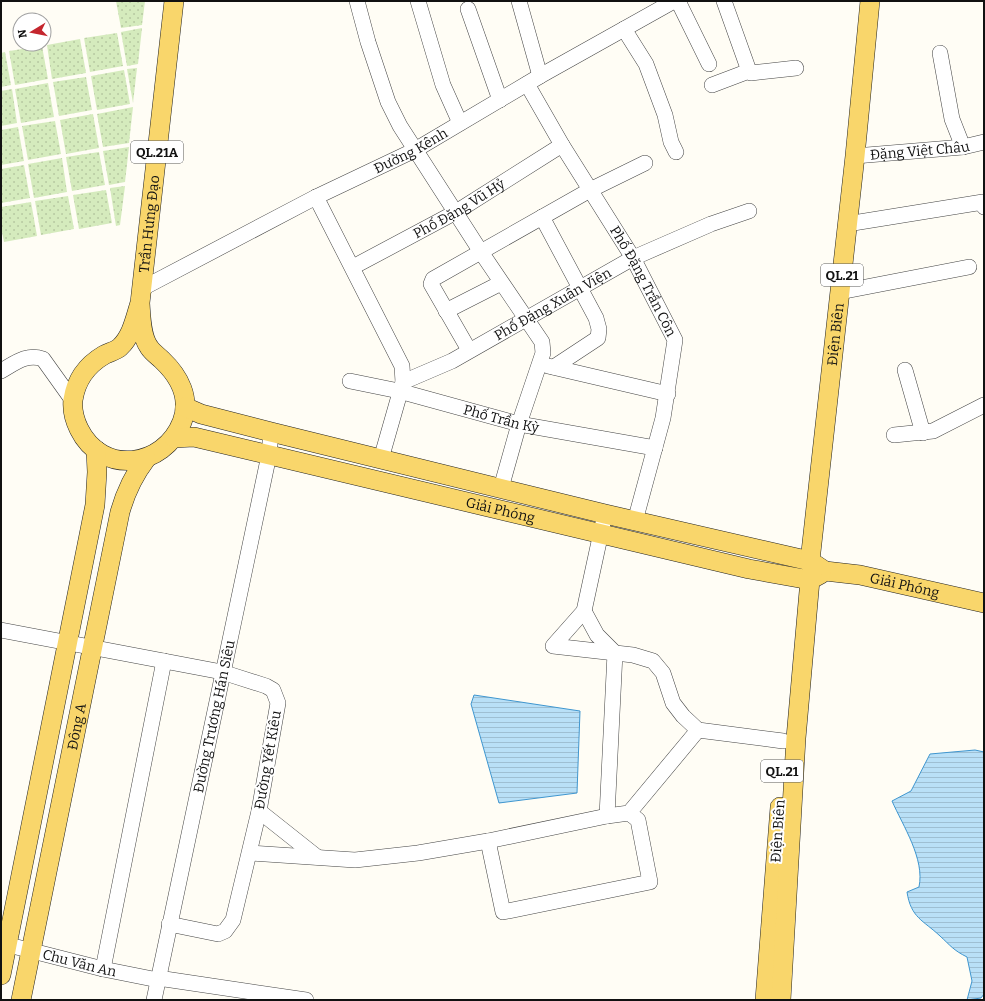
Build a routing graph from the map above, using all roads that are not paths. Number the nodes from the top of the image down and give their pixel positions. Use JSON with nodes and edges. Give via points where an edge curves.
{"nodes":[{"id":1,"x":174,"y":1,"type":"edge"},
{"id":2,"x":357,"y":1,"type":"edge"},
{"id":3,"x":418,"y":1,"type":"edge"},
{"id":4,"x":518,"y":1,"type":"edge"},
{"id":5,"x":674,"y":1,"type":"edge"},
{"id":6,"x":678,"y":1,"type":"edge"},
{"id":7,"x":724,"y":1,"type":"edge"},
{"id":8,"x":870,"y":1,"type":"edge"},
{"id":9,"x":468,"y":9,"type":"dead end"},
{"id":10,"x":624,"y":29,"type":"junction"},
{"id":11,"x":940,"y":53,"type":"dead end"},
{"id":12,"x":709,"y":64,"type":"dead end"},
{"id":13,"x":796,"y":68,"type":"dead end"},
{"id":14,"x":748,"y":71,"type":"junction"},
{"id":15,"x":534,"y":80,"type":"junction"},
{"id":16,"x":712,"y":85,"type":"dead end"},
{"id":17,"x":500,"y":100,"type":"junction"},
{"id":18,"x":460,"y":123,"type":"junction"},
{"id":19,"x":984,"y":142,"type":"edge"},
{"id":20,"x":562,"y":145,"type":"junction"},
{"id":21,"x":962,"y":147,"type":"junction"},
{"id":22,"x":415,"y":150,"type":"junction"},
{"id":23,"x":676,"y":152,"type":"dead end"},
{"id":24,"x":855,"y":156,"type":"junction"},
{"id":25,"x":645,"y":163,"type":"dead end"},
{"id":26,"x":590,"y":190,"type":"junction"},
{"id":27,"x":316,"y":197,"type":"junction"},
{"id":28,"x":984,"y":206,"type":"edge"},
{"id":29,"x":749,"y":211,"type":"dead end"},
{"id":30,"x":456,"y":212,"type":"junction"},
{"id":31,"x":542,"y":217,"type":"junction"},
{"id":32,"x":847,"y":224,"type":"junction"},
{"id":33,"x":481,"y":252,"type":"junction"},
{"id":34,"x":633,"y":258,"type":"junction"},
{"id":35,"x":353,"y":267,"type":"junction"},
{"id":36,"x":968,"y":268,"type":"dead end"},
{"id":37,"x":501,"y":283,"type":"junction"},
{"id":38,"x":581,"y":289,"type":"junction"},
{"id":39,"x":840,"y":292,"type":"junction"},
{"id":40,"x":141,"y":296,"type":"junction"},
{"id":41,"x":446,"y":311,"type":"junction"},
{"id":42,"x":526,"y":320,"type":"junction"},
{"id":43,"x":469,"y":350,"type":"junction"},
{"id":44,"x":105,"y":354,"type":"junction"},
{"id":45,"x":162,"y":359,"type":"junction"},
{"id":46,"x":540,"y":364,"type":"junction"},
{"id":47,"x":554,"y":367,"type":"junction"},
{"id":48,"x":1,"y":370,"type":"edge"},
{"id":49,"x":905,"y":370,"type":"dead end"},
{"id":50,"x":350,"y":381,"type":"dead end"},
{"id":51,"x":401,"y":386,"type":"junction"},
{"id":52,"x":668,"y":394,"type":"junction"},
{"id":53,"x":73,"y":402,"type":"junction"},
{"id":54,"x":984,"y":405,"type":"edge"},
{"id":55,"x":185,"y":407,"type":"junction"},
{"id":56,"x":520,"y":424,"type":"junction"},
{"id":57,"x":271,"y":432,"type":"junction"},
{"id":58,"x":923,"y":433,"type":"junction"},
{"id":59,"x":894,"y":435,"type":"dead end"},
{"id":60,"x":174,"y":438,"type":"junction"},
{"id":61,"x":654,"y":448,"type":"junction"},
{"id":62,"x":96,"y":450,"type":"junction"},
{"id":63,"x":269,"y":455,"type":"junction"},
{"id":64,"x":146,"y":459,"type":"junction"},
{"id":65,"x":381,"y":459,"type":"junction"},
{"id":66,"x":501,"y":488,"type":"junction"},
{"id":67,"x":605,"y":514,"type":"junction"},
{"id":68,"x":635,"y":521,"type":"junction"},
{"id":69,"x":602,"y":533,"type":"junction"},
{"id":70,"x":809,"y":566,"type":"junction"},
{"id":71,"x":984,"y":603,"type":"edge"},
{"id":72,"x":584,"y":611,"type":"junction"},
{"id":73,"x":1,"y":630,"type":"edge"},
{"id":74,"x":68,"y":643,"type":"junction"},
{"id":75,"x":93,"y":647,"type":"junction"},
{"id":76,"x":615,"y":653,"type":"junction"},
{"id":77,"x":164,"y":661,"type":"junction"},
{"id":78,"x":222,"y":672,"type":"junction"},
{"id":79,"x":698,"y":730,"type":"junction"},
{"id":80,"x":783,"y":741,"type":"junction"},
{"id":81,"x":259,"y":811,"type":"junction"},
{"id":82,"x":629,"y":813,"type":"junction"},
{"id":83,"x":607,"y":816,"type":"junction"},
{"id":84,"x":488,"y":840,"type":"junction"},
{"id":85,"x":250,"y":853,"type":"junction"},
{"id":86,"x":317,"y":857,"type":"junction"},
{"id":87,"x":169,"y":924,"type":"junction"},
{"id":88,"x":4,"y":944,"type":"edge"},
{"id":89,"x":31,"y":950,"type":"junction"},
{"id":90,"x":103,"y":969,"type":"junction"},
{"id":91,"x":1,"y":975,"type":"edge"},
{"id":92,"x":158,"y":979,"type":"junction"},
{"id":93,"x":21,"y":1000,"type":"edge"},
{"id":94,"x":154,"y":1000,"type":"edge"},
{"id":95,"x":306,"y":1000,"type":"edge"},
{"id":96,"x":765,"y":1000,"type":"edge"},
{"id":97,"x":781,"y":1000,"type":"edge"}],
"edges":[{"from":1,"to":40,"type":"main road","name":"Trần Hưng Đạo","number":"QL.21A"},
{"from":2,"to":22,"type":"street","via":[[388,102]]},
{"from":3,"to":18,"type":"street","via":[[443,85]]},
{"from":4,"to":15,"type":"street","name":"Phố Đặng Trần Côn"},
{"from":5,"to":10,"type":"street","name":"Đường Kênh"},
{"from":6,"to":12,"type":"street"},
{"from":7,"to":14,"type":"street"},
{"from":8,"to":24,"type":"main road","name":"Điện Biên","number":"QL.21"},
{"from":9,"to":17,"type":"street"},
{"from":10,"to":15,"type":"street","name":"Đường Kênh"},
{"from":10,"to":23,"type":"street","via":[[646,64]]},
{"from":11,"to":21,"type":"street","via":[[952,119]]},
{"from":13,"to":14,"type":"street","via":[[751,73]]},
{"from":14,"to":16,"type":"street"},
{"from":15,"to":17,"type":"street","name":"Đường Kênh"},
{"from":15,"to":20,"type":"street","name":"Phố Đặng Trần Côn"},
{"from":17,"to":18,"type":"street","name":"Đường Kênh"},
{"from":18,"to":22,"type":"street","name":"Đường Kênh"},
{"from":19,"to":21,"type":"street","name":"Đặng Việt Châu"},
{"from":20,"to":26,"type":"street","name":"Phố Đặng Trần Côn"},
{"from":20,"to":30,"type":"street","name":"Phố Đặng Vũ Hỷ"},
{"from":21,"to":24,"type":"street","name":"Đặng Việt Châu"},
{"from":22,"to":27,"type":"street","name":"Đường Kênh"},
{"from":22,"to":30,"type":"street"},
{"from":24,"to":32,"type":"main road","name":"Điện Biên","number":"QL.21"},
{"from":25,"to":26,"type":"street"},
{"from":26,"to":31,"type":"street"},
{"from":26,"to":34,"type":"street","name":"Phố Đặng Trần Côn"},
{"from":27,"to":35,"type":"street"},
{"from":27,"to":40,"type":"street","name":"Đường Kênh"},
{"from":28,"to":32,"type":"street","via":[[983,202]]},
{"from":29,"to":34,"type":"street","name":"Phố Đặng Xuân Viện","via":[[669,241]]},
{"from":30,"to":33,"type":"street"},
{"from":30,"to":35,"type":"street","name":"Phố Đặng Vũ Hỷ"},
{"from":31,"to":33,"type":"street"},
{"from":31,"to":38,"type":"street"},
{"from":32,"to":39,"type":"main road","name":"Điện Biên","number":"QL.21"},
{"from":33,"to":37,"type":"street"},
{"from":33,"to":41,"type":"street","via":[[433,279],[431,284]]},
{"from":34,"to":38,"type":"street","name":"Phố Đặng Xuân Viện"},
{"from":34,"to":52,"type":"street","name":"Phố Đặng Trần Côn","via":[[675,340]]},
{"from":35,"to":51,"type":"street","via":[[402,366]]},
{"from":36,"to":39,"type":"street"},
{"from":37,"to":41,"type":"street"},
{"from":37,"to":42,"type":"street"},
{"from":38,"to":42,"type":"street","name":"Phố Đặng Xuân Viện"},
{"from":38,"to":47,"type":"street","via":[[596,318],[598,338]]},
{"from":39,"to":70,"type":"main road","name":"Điện Biên","number":"QL.21"},
{"from":40,"to":44,"type":"main road","via":[[129,336],[119,348]]},
{"from":40,"to":45,"type":"main road","via":[[143,335],[149,348]]},
{"from":41,"to":43,"type":"street"},
{"from":42,"to":43,"type":"street","name":"Phố Đặng Xuân Viện"},
{"from":42,"to":46,"type":"street","via":[[542,342]]},
{"from":43,"to":51,"type":"street","name":"Phố Đặng Xuân Viện"},
{"from":44,"to":45,"type":"main road","via":[[125,349],[145,351]]},
{"from":44,"to":53,"type":"main road","via":[[89,366],[78,382]]},
{"from":45,"to":55,"type":"main road","via":[[174,372],[182,388]]},
{"from":46,"to":47,"type":"street"},
{"from":46,"to":56,"type":"street"},
{"from":47,"to":52,"type":"street"},
{"from":48,"to":53,"type":"street","via":[[23,358],[35,356],[43,359]]},
{"from":49,"to":58,"type":"street"},
{"from":50,"to":51,"type":"street","name":"Phố Trần Kỳ"},
{"from":51,"to":56,"type":"street","name":"Phố Trần Kỳ"},
{"from":51,"to":65,"type":"street"},
{"from":52,"to":61,"type":"street","name":"Phố Đặng Trần Côn"},
{"from":53,"to":62,"type":"main road","via":[[75,420],[83,437]]},
{"from":54,"to":58,"type":"street","via":[[933,431]]},
{"from":55,"to":57,"type":"main road","name":"Giải Phóng","via":[[200,414]]},
{"from":55,"to":60,"type":"main road","via":[[183,421]]},
{"from":56,"to":61,"type":"street","name":"Phố Trần Kỳ"},
{"from":56,"to":66,"type":"street"},
{"from":57,"to":63,"type":"street","name":"Đường Trương Hán Siêu"},
{"from":57,"to":65,"type":"main road","name":"Giải Phóng"},
{"from":58,"to":59,"type":"street"},
{"from":60,"to":63,"type":"main road","name":"Giải Phóng","via":[[194,437]]},
{"from":60,"to":64,"type":"main road","via":[[162,451]]},
{"from":61,"to":68,"type":"street","name":"Phố Đặng Trần Côn"},
{"from":62,"to":64,"type":"main road","via":[[112,459]]},
{"from":62,"to":74,"type":"main road","name":"Đông A","via":[[95,505]]},
{"from":63,"to":69,"type":"main road","name":"Giải Phóng"},
{"from":63,"to":78,"type":"street","name":"Đường Trương Hán Siêu"},
{"from":64,"to":75,"type":"main road","name":"Đông A","via":[[125,492]]},
{"from":65,"to":66,"type":"main road","name":"Giải Phóng"},
{"from":66,"to":67,"type":"main road","name":"Giải Phóng"},
{"from":67,"to":68,"type":"main road","name":"Giải Phóng"},
{"from":67,"to":69,"type":"street"},
{"from":68,"to":70,"type":"main road","name":"Giải Phóng"},
{"from":69,"to":70,"type":"main road","name":"Giải Phóng","via":[[749,569]]},
{"from":69,"to":72,"type":"street"},
{"from":70,"to":71,"type":"main road","name":"Giải Phóng"},
{"from":70,"to":80,"type":"main road","name":"Điện Biên","number":"QL.21"},
{"from":70,"to":97,"type":"main road","name":"Điện Biên","number":"QL.21"},
{"from":72,"to":76,"type":"street","via":[[596,635]]},
{"from":72,"to":76,"type":"street","via":[[553,646]]},
{"from":73,"to":74,"type":"street","name":"Đường Yết Kiêu"},
{"from":74,"to":75,"type":"street","name":"Đường Yết Kiêu"},
{"from":74,"to":88,"type":"main road","name":"Đông A"},
{"from":75,"to":77,"type":"street","name":"Đường Yết Kiêu"},
{"from":75,"to":89,"type":"main road","name":"Đông A"},
{"from":76,"to":79,"type":"street","via":[[653,661],[663,673],[672,703]]},
{"from":76,"to":83,"type":"street"},
{"from":77,"to":78,"type":"street","name":"Đường Yết Kiêu"},
{"from":77,"to":90,"type":"street"},
{"from":78,"to":81,"type":"street","name":"Đường Yết Kiêu","via":[[266,686],[273,690],[278,703]]},
{"from":78,"to":87,"type":"street","name":"Đường Trương Hán Siêu"},
{"from":79,"to":80,"type":"street"},
{"from":79,"to":82,"type":"street"},
{"from":80,"to":96,"type":"main road","name":"Điện Biên","number":"QL.21"},
{"from":81,"to":85,"type":"street","name":"Đường Yết Kiêu"},
{"from":81,"to":86,"type":"street"},
{"from":82,"to":83,"type":"street"},
{"from":82,"to":84,"type":"street","via":[[638,820],[650,882],[503,912]]},
{"from":83,"to":84,"type":"street"},
{"from":84,"to":86,"type":"street","via":[[418,853],[355,860]]},
{"from":85,"to":86,"type":"street"},
{"from":85,"to":87,"type":"street","name":"Đường Yết Kiêu","via":[[233,920],[225,930],[218,934]]},
{"from":87,"to":92,"type":"street","name":"Đường Trương Hán Siêu"},
{"from":88,"to":89,"type":"street","name":"Chu Văn An"},
{"from":88,"to":91,"type":"main road","name":"Đông A"},
{"from":89,"to":90,"type":"street","name":"Chu Văn An"},
{"from":89,"to":93,"type":"main road","name":"Đông A"},
{"from":90,"to":92,"type":"street","name":"Chu Văn An"},
{"from":92,"to":94,"type":"street","name":"Đường Trương Hán Siêu"},
{"from":92,"to":95,"type":"street","name":"Chu Văn An"}]}
